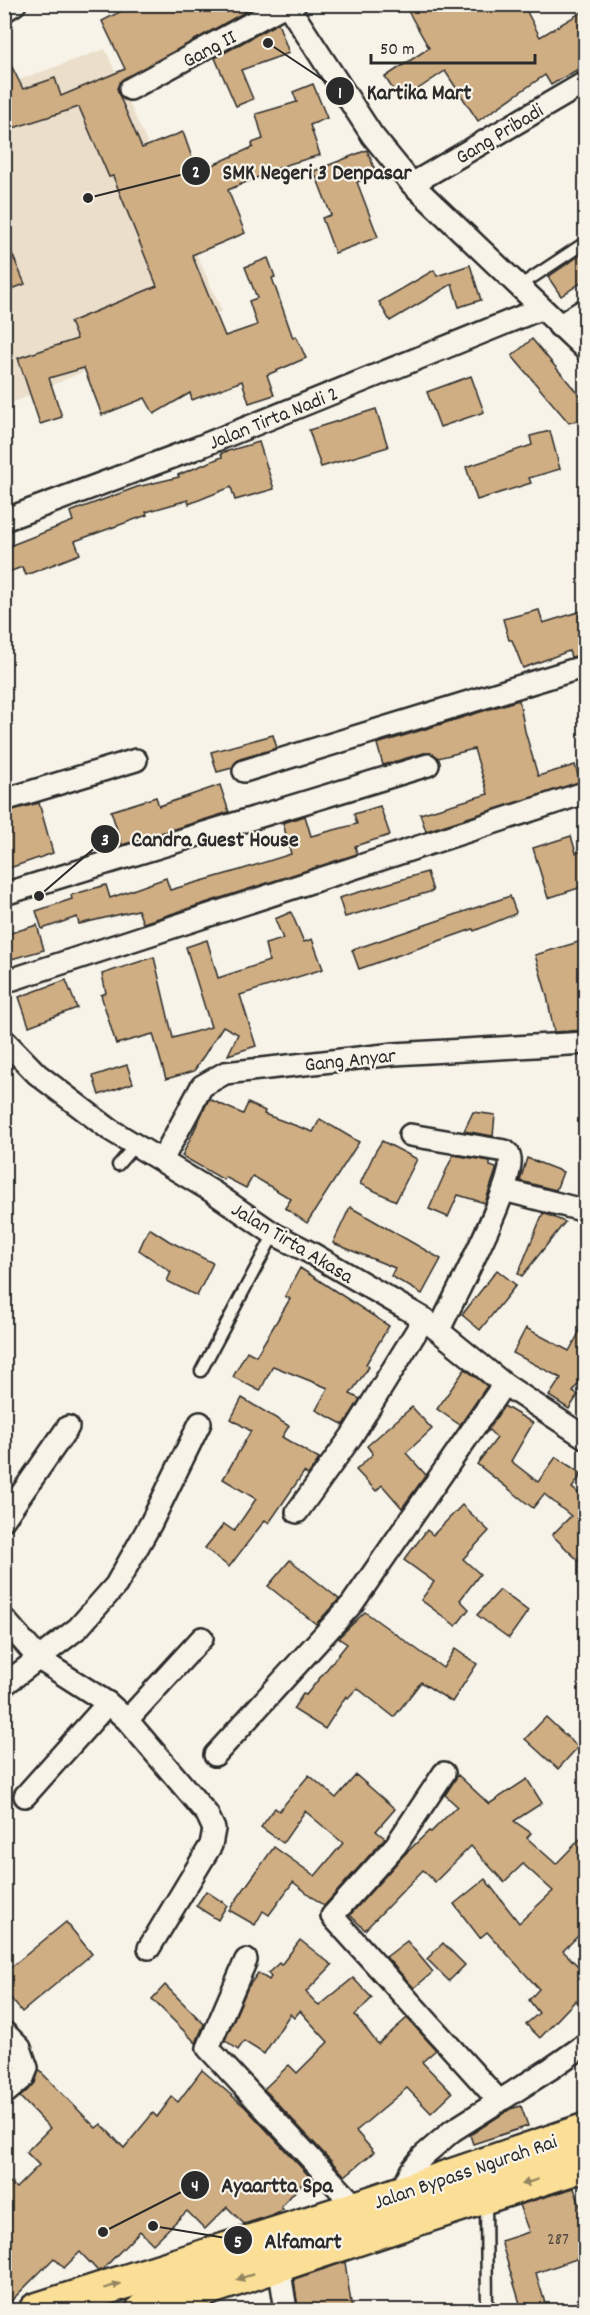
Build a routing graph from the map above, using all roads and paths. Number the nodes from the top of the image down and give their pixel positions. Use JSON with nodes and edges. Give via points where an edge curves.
{"nodes":[{"id":1,"x":15,"y":4,"type":"edge"},
{"id":2,"x":287,"y":4,"type":"edge"},
{"id":3,"x":4,"y":11,"type":"edge"},
{"id":4,"x":585,"y":82,"type":"edge"},
{"id":5,"x":130,"y":89,"type":"dead end"},
{"id":6,"x":412,"y":184,"type":"junction"},
{"id":7,"x":585,"y":242,"type":"edge"},
{"id":8,"x":517,"y":287,"type":"junction"},
{"id":9,"x":540,"y":309,"type":"junction"},
{"id":10,"x":585,"y":309,"type":"edge"},
{"id":11,"x":559,"y":326,"type":"junction"},
{"id":12,"x":585,"y":350,"type":"edge"},
{"id":13,"x":4,"y":520,"type":"edge"},
{"id":14,"x":585,"y":666,"type":"edge"},
{"id":15,"x":136,"y":760,"type":"dead end"},
{"id":16,"x":428,"y":765,"type":"dead end"},
{"id":17,"x":244,"y":771,"type":"dead end"},
{"id":18,"x":581,"y":794,"type":"dead end"},
{"id":19,"x":4,"y":800,"type":"edge"},
{"id":20,"x":4,"y":894,"type":"edge"},
{"id":21,"x":4,"y":982,"type":"edge"},
{"id":22,"x":4,"y":1040,"type":"edge"},
{"id":23,"x":585,"y":1043,"type":"edge"},
{"id":24,"x":410,"y":1135,"type":"dead end"},
{"id":25,"x":135,"y":1144,"type":"junction"},
{"id":26,"x":162,"y":1160,"type":"junction"},
{"id":27,"x":118,"y":1165,"type":"dead end"},
{"id":28,"x":504,"y":1190,"type":"junction"},
{"id":29,"x":585,"y":1211,"type":"edge"},
{"id":30,"x":273,"y":1234,"type":"junction"},
{"id":31,"x":431,"y":1324,"type":"junction"},
{"id":32,"x":201,"y":1371,"type":"dead end"},
{"id":33,"x":504,"y":1384,"type":"junction"},
{"id":34,"x":200,"y":1424,"type":"dead end"},
{"id":35,"x":68,"y":1427,"type":"dead end"},
{"id":36,"x":585,"y":1438,"type":"edge"},
{"id":37,"x":297,"y":1512,"type":"dead end"},
{"id":38,"x":4,"y":1519,"type":"edge"},
{"id":39,"x":4,"y":1619,"type":"edge"},
{"id":40,"x":202,"y":1638,"type":"dead end"},
{"id":41,"x":39,"y":1659,"type":"junction"},
{"id":42,"x":4,"y":1685,"type":"edge"},
{"id":43,"x":108,"y":1704,"type":"junction"},
{"id":44,"x":127,"y":1720,"type":"junction"},
{"id":45,"x":215,"y":1755,"type":"dead end"},
{"id":46,"x":444,"y":1773,"type":"dead end"},
{"id":47,"x":25,"y":1796,"type":"dead end"},
{"id":48,"x":149,"y":1948,"type":"dead end"},
{"id":49,"x":246,"y":1960,"type":"dead end"},
{"id":50,"x":4,"y":2032,"type":"edge"},
{"id":51,"x":585,"y":2044,"type":"edge"},
{"id":52,"x":4,"y":2094,"type":"edge"},
{"id":53,"x":499,"y":2101,"type":"junction"},
{"id":54,"x":585,"y":2130,"type":"edge"},
{"id":55,"x":585,"y":2164,"type":"edge"},
{"id":56,"x":400,"y":2193,"type":"junction"},
{"id":57,"x":486,"y":2196,"type":"junction"},
{"id":58,"x":357,"y":2208,"type":"junction"},
{"id":59,"x":279,"y":2266,"type":"junction"},
{"id":60,"x":36,"y":2310,"type":"edge"},
{"id":61,"x":143,"y":2310,"type":"edge"},
{"id":62,"x":286,"y":2310,"type":"edge"},
{"id":63,"x":487,"y":2310,"type":"edge"}],
"edges":[{"from":1,"to":3,"type":"street"},
{"from":2,"to":5,"type":"street","name":"Gang II"},
{"from":2,"to":6,"type":"street","via":[[372,135]]},
{"from":4,"to":6,"type":"street","name":"Gang Pribadi"},
{"from":6,"to":8,"type":"street"},
{"from":7,"to":8,"type":"lane"},
{"from":8,"to":9,"type":"street"},
{"from":9,"to":11,"type":"street"},
{"from":9,"to":13,"type":"street","name":"Jalan Tirta Nadi 2","via":[[194,449]]},
{"from":10,"to":11,"type":"street"},
{"from":11,"to":12,"type":"street"},
{"from":14,"to":17,"type":"street"},
{"from":15,"to":19,"type":"street"},
{"from":16,"to":20,"type":"street"},
{"from":18,"to":21,"type":"street"},
{"from":22,"to":25,"type":"street","name":"Jalan Tirta Akasa","via":[[37,1074]]},
{"from":23,"to":26,"type":"street","name":"Gang Anyar","via":[[394,1054],[225,1073],[202,1086]]},
{"from":24,"to":28,"type":"street","via":[[505,1151],[510,1164]]},
{"from":25,"to":26,"type":"street","name":"Jalan Tirta Akasa"},
{"from":25,"to":27,"type":"lane"},
{"from":26,"to":30,"type":"street","name":"Jalan Tirta Akasa"},
{"from":28,"to":29,"type":"street"},
{"from":28,"to":31,"type":"street"},
{"from":30,"to":31,"type":"street","name":"Jalan Tirta Akasa"},
{"from":30,"to":32,"type":"lane"},
{"from":31,"to":33,"type":"street","name":"Jalan Tirta Akasa"},
{"from":31,"to":37,"type":"street"},
{"from":33,"to":36,"type":"street","name":"Jalan Tirta Akasa"},
{"from":33,"to":45,"type":"street","via":[[352,1604]]},
{"from":34,"to":41,"type":"street","via":[[116,1585],[78,1628]]},
{"from":35,"to":38,"type":"street"},
{"from":39,"to":41,"type":"street"},
{"from":40,"to":44,"type":"street"},
{"from":41,"to":42,"type":"street"},
{"from":41,"to":43,"type":"street"},
{"from":43,"to":44,"type":"street"},
{"from":43,"to":47,"type":"street"},
{"from":44,"to":48,"type":"street","via":[[207,1814],[214,1828],[211,1845]]},
{"from":46,"to":53,"type":"street","via":[[396,1845],[332,1916]]},
{"from":49,"to":58,"type":"street","via":[[208,2048]]},
{"from":50,"to":52,"type":"street","via":[[20,2048],[27,2068],[23,2078]]},
{"from":51,"to":53,"type":"street"},
{"from":53,"to":56,"type":"street","via":[[423,2156]]},
{"from":54,"to":56,"type":"highway","name":"Jalan Bypass Ngurah Rai"},
{"from":55,"to":57,"type":"highway","name":"Jalan Bypass Ngurah Rai","one_way":true},
{"from":56,"to":58,"type":"highway","name":"Jalan Bypass Ngurah Rai"},
{"from":57,"to":59,"type":"highway","name":"Jalan Bypass Ngurah Rai"},
{"from":57,"to":63,"type":"lane"},
{"from":60,"to":58,"type":"highway","name":"Jalan Bypass Ngurah Rai","one_way":true},
{"from":59,"to":61,"type":"highway","name":"Jalan Bypass Ngurah Rai","one_way":true},
{"from":59,"to":62,"type":"street"}]}
